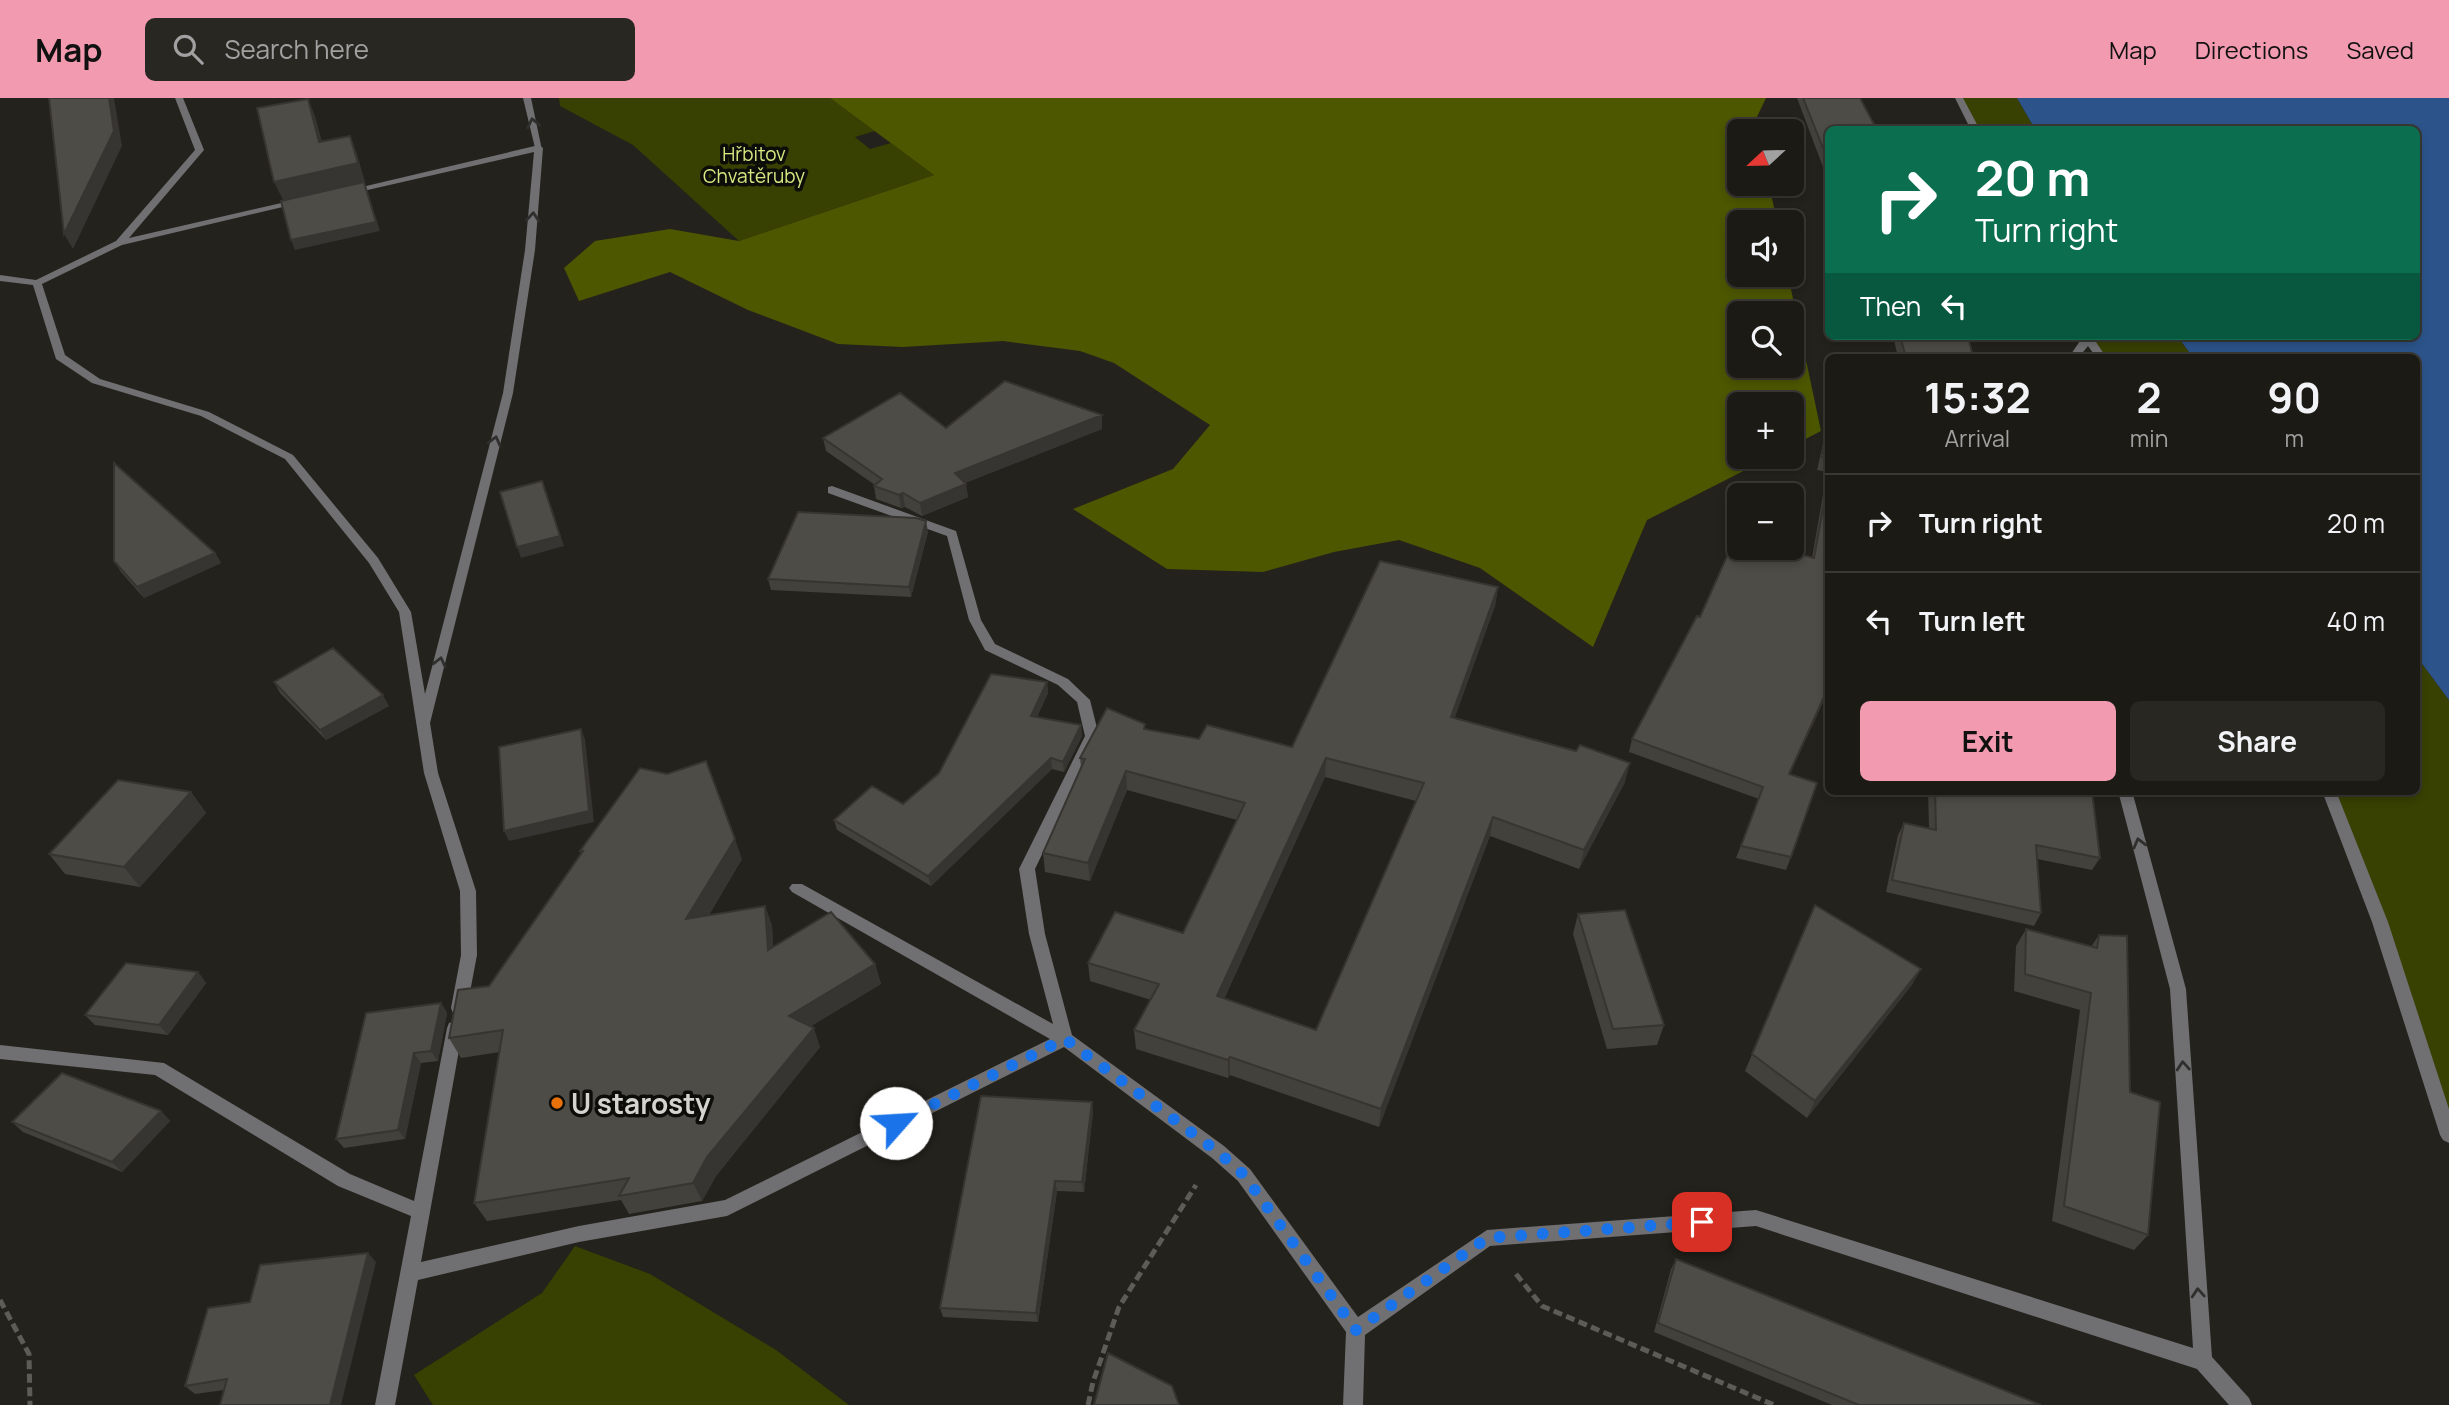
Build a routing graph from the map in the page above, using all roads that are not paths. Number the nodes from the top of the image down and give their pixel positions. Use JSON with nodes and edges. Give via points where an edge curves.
{"nodes":[{"id":1,"x":179,"y":98,"type":"edge"},
{"id":2,"x":527,"y":98,"type":"edge"},
{"id":3,"x":1959,"y":98,"type":"edge"},
{"id":4,"x":1974,"y":126,"type":"edge"},
{"id":5,"x":538,"y":148,"type":"junction"},
{"id":6,"x":336,"y":194,"type":"edge"},
{"id":7,"x":309,"y":200,"type":"edge"},
{"id":8,"x":119,"y":243,"type":"junction"},
{"id":9,"x":0,"y":278,"type":"edge"},
{"id":10,"x":37,"y":283,"type":"junction"},
{"id":11,"x":832,"y":490,"type":"dead end"},
{"id":12,"x":423,"y":728,"type":"junction"},
{"id":13,"x":2126,"y":795,"type":"edge"},
{"id":14,"x":2331,"y":795,"type":"edge"},
{"id":15,"x":797,"y":888,"type":"dead end"},
{"id":16,"x":1065,"y":1039,"type":"junction"},
{"id":17,"x":0,"y":1052,"type":"edge"},
{"id":18,"x":2449,"y":1135,"type":"edge"},
{"id":19,"x":421,"y":1212,"type":"junction"},
{"id":20,"x":409,"y":1273,"type":"junction"},
{"id":21,"x":1356,"y":1330,"type":"junction"},
{"id":22,"x":2203,"y":1361,"type":"junction"},
{"id":23,"x":385,"y":1405,"type":"edge"},
{"id":24,"x":1353,"y":1405,"type":"edge"},
{"id":25,"x":2242,"y":1405,"type":"edge"}],
"edges":[{"from":1,"to":8,"type":"street","via":[[200,150]]},
{"from":5,"to":2,"type":"street","one_way":true},
{"from":3,"to":4,"type":"street"},
{"from":5,"to":6,"type":"street"},
{"from":12,"to":5,"type":"street","one_way":true,"via":[[508,393],[530,250]]},
{"from":7,"to":8,"type":"street"},
{"from":8,"to":10,"type":"street"},
{"from":9,"to":10,"type":"street"},
{"from":10,"to":12,"type":"street","via":[[60,357],[96,381],[205,414],[289,457],[374,561],[405,612]]},
{"from":11,"to":16,"type":"street","via":[[952,534],[975,620],[989,647],[1063,682],[1083,700],[1092,736],[1027,869],[1037,934]]},
{"from":12,"to":19,"type":"street","via":[[431,773],[468,891],[469,955]]},
{"from":22,"to":13,"type":"street","one_way":true,"via":[[2178,989]]},
{"from":14,"to":18,"type":"street","via":[[2380,922]]},
{"from":15,"to":16,"type":"street"},
{"from":16,"to":20,"type":"street","via":[[727,1208],[579,1234]]},
{"from":16,"to":21,"type":"street","via":[[1244,1175]]},
{"from":17,"to":19,"type":"street","via":[[158,1068],[344,1180]]},
{"from":19,"to":20,"type":"street"},
{"from":20,"to":23,"type":"street"},
{"from":21,"to":22,"type":"street","via":[[1487,1238],[1756,1219]]},
{"from":21,"to":24,"type":"street"},
{"from":22,"to":25,"type":"street"}]}
